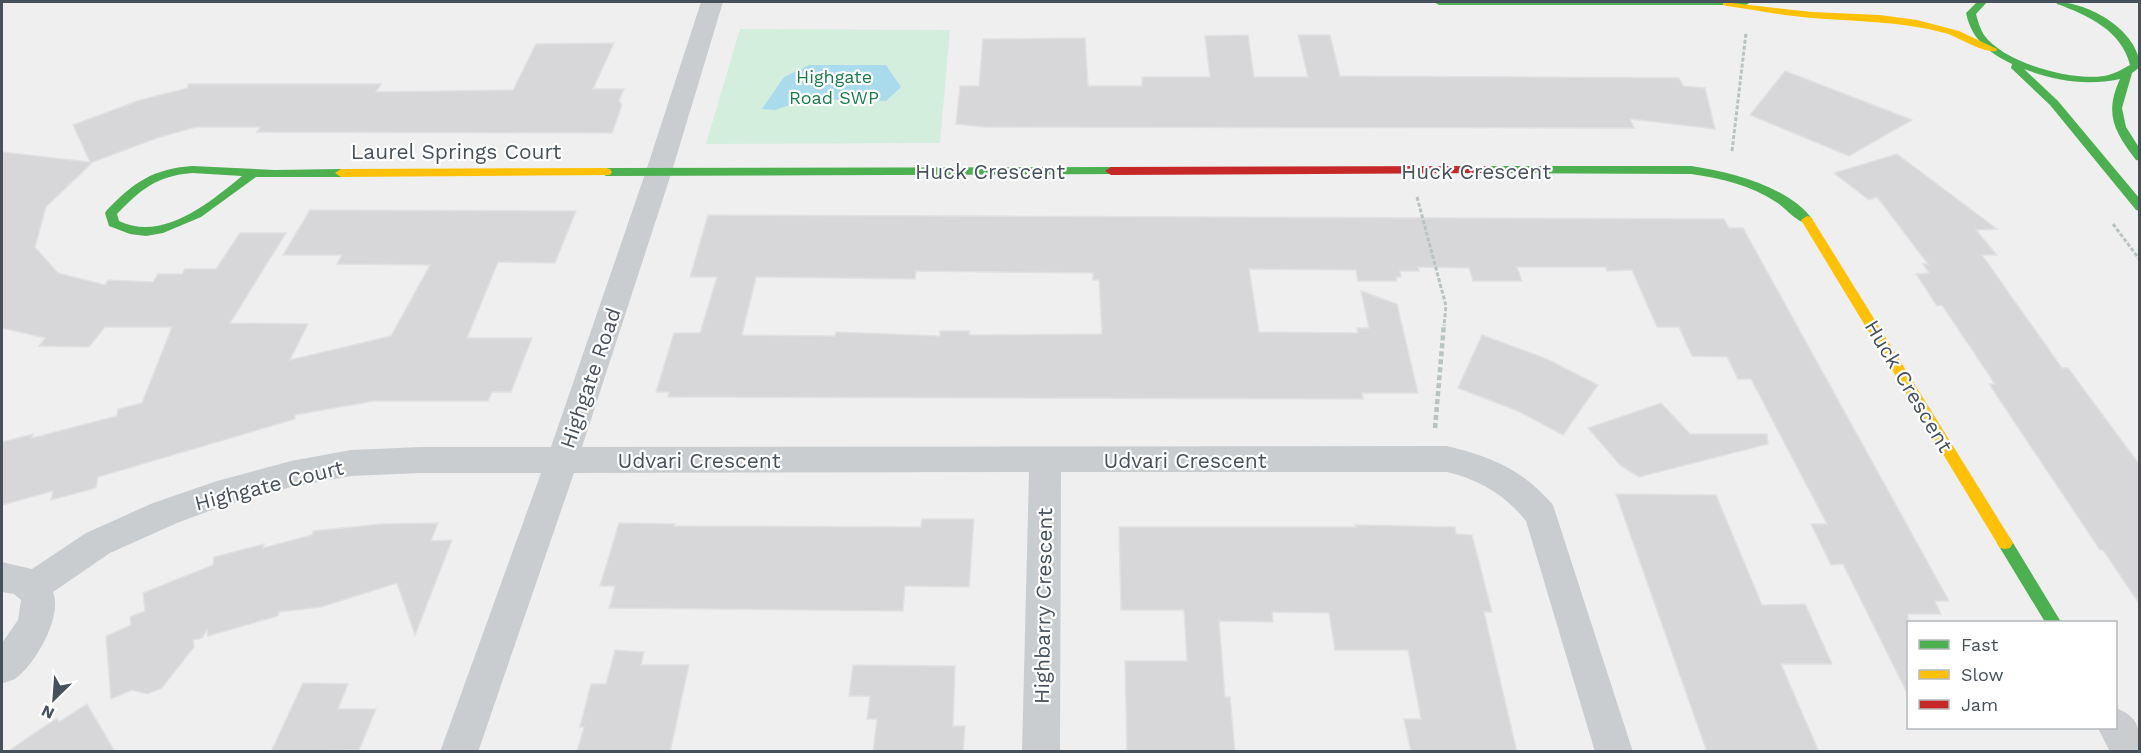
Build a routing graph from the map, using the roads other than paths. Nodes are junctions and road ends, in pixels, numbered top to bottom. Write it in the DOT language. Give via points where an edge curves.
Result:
graph roads {
  1 [pos="2,2"];
  2 [pos="8,2"];
  3 [pos="712,2"];
  4 [pos="1439,2"];
  5 [pos="1746,2"];
  6 [pos="1982,2"];
  7 [pos="2061,2"];
  8 [pos="2087,2"];
  9 [pos="1727,3"];
  10 [pos="2103,18"];
  11 [pos="2001,53"];
  12 [pos="2127,74"];
  13 [pos="2139,157"];
  14 [pos="659,171"];
  15 [pos="253,172"];
  16 [pos="2139,207"];
  17 [pos="562,460"];
  18 [pos="1045,460"];
  19 [pos="17,582"];
  20 [pos="2052,621"];
  21 [pos="2,667"];
  22 [pos="2117,729"];
  23 [pos="459,752"];
  24 [pos="1041,752"];
  25 [pos="1614,752"];
  26 [pos="2131,752"];
  1 -- 2 [label="street"];
  3 -- 14 [label="street, Highgate Road"];
  4 -- 9 [label="street"];
  5 -- 9 [label="street"];
  6 -- 11 [label="street" via="1971,12 1971,20 1980,37"];
  7 -- 10 [label="street"];
  8 -- 10 [label="street"];
  9 -- 11 [label="street" via="1812,15 1917,23 1955,33"];
  10 -- 12 [label="street" via="2135,46 2137,64"];
  11 -- 12 [label="street" via="2041,71 2075,79 2102,80"];
  11 -- 16 [label="street" via="2054,103"];
  12 -- 13 [label="street" via="2116,94 2115,109 2122,136"];
  14 -- 15 [label="street, Laurel Springs Court"];
  14 -- 17 [label="street, Highgate Road"];
  14 -- 20 [label="street, Huck Crescent" via="1691,170 1737,177 1778,194 1810,222"];
  15 -- 15 [label="street, Laurel Springs Court" via="196,167 162,172 122,198 111,213 113,223 123,230 139,232 188,219 212,206"];
  17 -- 18 [label="street, Udvari Crescent"];
  17 -- 19 [label="street, Highgate Court" via="420,460 351,464 291,474 165,513"];
  17 -- 23 [label="street, Highgate Road"];
  18 -- 24 [label="street, Highbarry Crescent"];
  18 -- 25 [label="street, Udvari Crescent" via="1447,459 1501,477 1526,495 1541,514"];
  19 -- 21 [label="street, Highgate Court" via="40,602 37,622 17,653"];
  22 -- 26 [label="street"];
}
